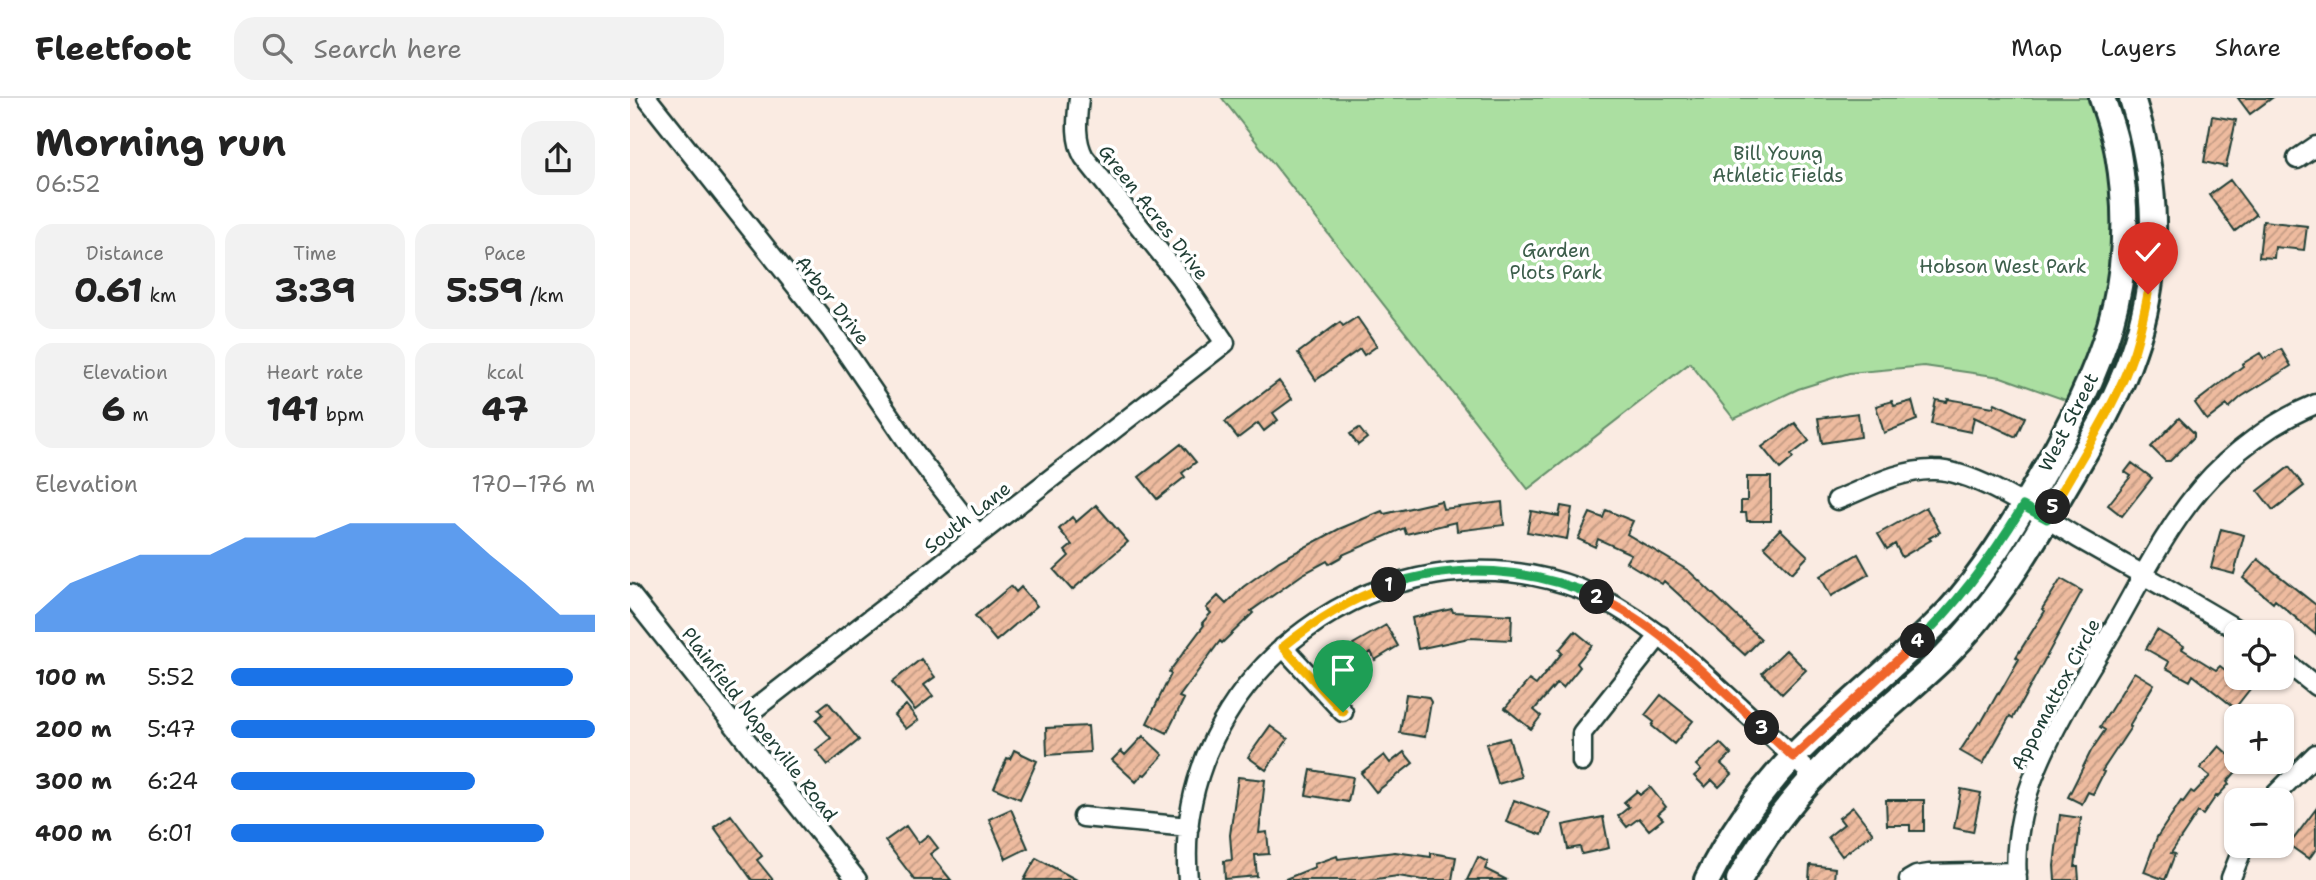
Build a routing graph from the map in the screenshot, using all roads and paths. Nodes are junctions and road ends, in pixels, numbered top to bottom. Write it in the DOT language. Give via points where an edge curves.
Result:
graph roads {
  1 [pos="647,98"];
  2 [pos="1079,98"];
  3 [pos="2102,98"];
  4 [pos="2132,98"];
  5 [pos="2316,146"];
  6 [pos="2297,159"];
  7 [pos="1226,343"];
  8 [pos="2316,404"];
  9 [pos="1837,500"];
  10 [pos="2023,506"];
  11 [pos="2047,519"];
  12 [pos="978,535"];
  13 [pos="2142,575"];
  14 [pos="630,594"];
  15 [pos="2224,622"];
  16 [pos="1660,635"];
  17 [pos="1283,647"];
  18 [pos="2294,669"];
  19 [pos="2316,687"];
  20 [pos="1343,712"];
  21 [pos="734,726"];
  22 [pos="2316,754"];
  23 [pos="1793,757"];
  24 [pos="1582,762"];
  25 [pos="1814,777"];
  26 [pos="2282,788"];
  27 [pos="1083,817"];
  28 [pos="1189,827"];
  29 [pos="2239,858"];
  30 [pos="2017,876"];
  31 [pos="2231,878"];
  32 [pos="856,880"];
  33 [pos="1188,880"];
  34 [pos="1707,880"];
  35 [pos="1739,880"];
  36 [pos="1909,880"];
  1 -- 12 [label="street, Arbor Drive" via="831,330 919,460"];
  2 -- 7 [label="street, Green Acres Drive" via="1079,147 1084,157"];
  3 -- 10 [label="street, West Street" via="2118,151 2124,205 2118,302 2082,400"];
  4 -- 11 [label="street, West Street" via="2151,184 2148,294 2122,382"];
  5 -- 6 [label="street"];
  7 -- 12 [label="street, South Lane"];
  8 -- 13 [label="street, Appomattox Circle" via="2229,460 2180,514"];
  9 -- 10 [label="street" via="1893,477 1932,470 1966,477"];
  10 -- 11 [label="street"];
  10 -- 23 [label="street, West Street" via="1950,610"];
  11 -- 13 [label="street"];
  11 -- 25 [label="street, West Street" via="1968,632"];
  12 -- 21 [label="street, South Lane"];
  13 -- 15 [label="street"];
  13 -- 30 [label="street, Appomattox Circle" via="2036,769 2020,826"];
  14 -- 21 [label="street, Plainfield Naperville Road"];
  16 -- 17 [label="street" via="1615,605 1569,585 1502,572 1462,571 1401,581 1364,594 1326,614"];
  16 -- 23 [label="street"];
  16 -- 24 [label="street" via="1582,733"];
  17 -- 20 [label="street"];
  17 -- 28 [label="street" via="1247,686 1217,734 1199,780"];
  18 -- 19 [label="street"];
  21 -- 32 [label="street, Plainfield Naperville Road"];
  22 -- 26 [label="street"];
  23 -- 25 [label="street"];
  23 -- 34 [label="street, West Street" via="1743,819"];
  25 -- 35 [label="street, West Street" via="1773,825"];
  27 -- 28 [label="street"];
  28 -- 33 [label="street"];
  29 -- 31 [label="street"];
  30 -- 36 [label="street" via="1929,874"];
}
